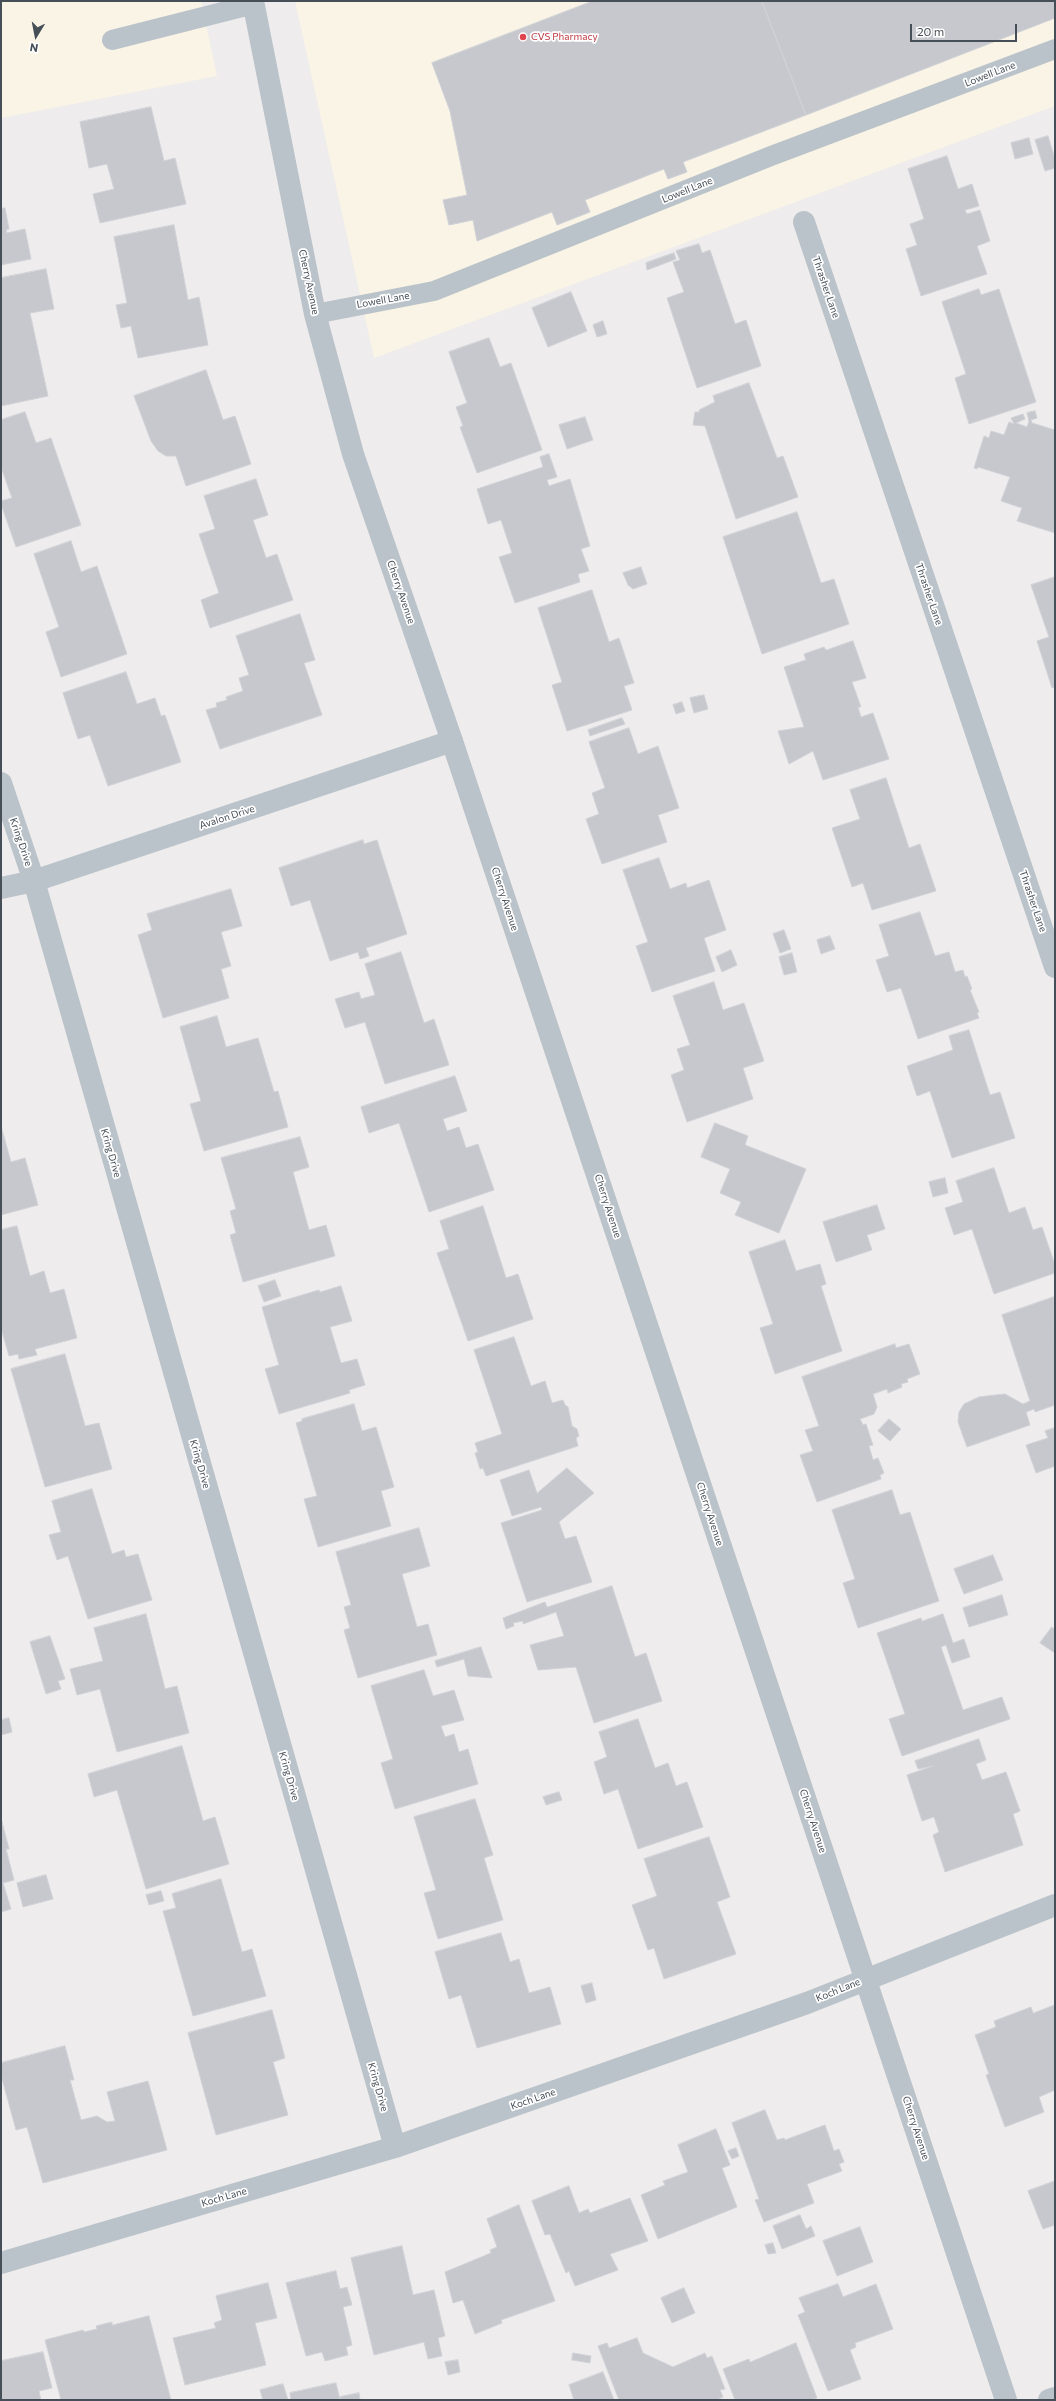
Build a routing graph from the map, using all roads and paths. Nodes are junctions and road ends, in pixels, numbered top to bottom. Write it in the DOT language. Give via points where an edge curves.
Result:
graph roads {
  1 [pos="253,3"];
  2 [pos="112,40"];
  3 [pos="1055,49"];
  4 [pos="804,222"];
  5 [pos="315,314"];
  6 [pos="452,741"];
  7 [pos="1,783"];
  8 [pos="34,881"];
  9 [pos="1,888"];
  10 [pos="1055,967"];
  11 [pos="1055,1905"];
  12 [pos="866,1979"];
  13 [pos="395,2146"];
  14 [pos="1,2263"];
  15 [pos="1055,2398"];
  16 [pos="1006,2400"];
  17 [pos="1049,2400"];
  1 -- 2 [label="lane"];
  1 -- 5 [label="street, Cherry Avenue"];
  3 -- 5 [label="lane, Lowell Lane" via="771,156 434,291"];
  4 -- 10 [label="street, Thrasher Lane"];
  5 -- 6 [label="street, Cherry Avenue" via="353,454"];
  6 -- 8 [label="street, Avalon Drive"];
  6 -- 12 [label="street, Cherry Avenue"];
  7 -- 8 [label="street, Kring Drive"];
  8 -- 9 [label="street, Avalon Drive"];
  8 -- 13 [label="street, Kring Drive"];
  11 -- 12 [label="street, Koch Lane"];
  12 -- 13 [label="street, Koch Lane" via="807,2003"];
  12 -- 16 [label="street, Cherry Avenue"];
  13 -- 14 [label="street, Koch Lane"];
  15 -- 17 [label="street"];
}
